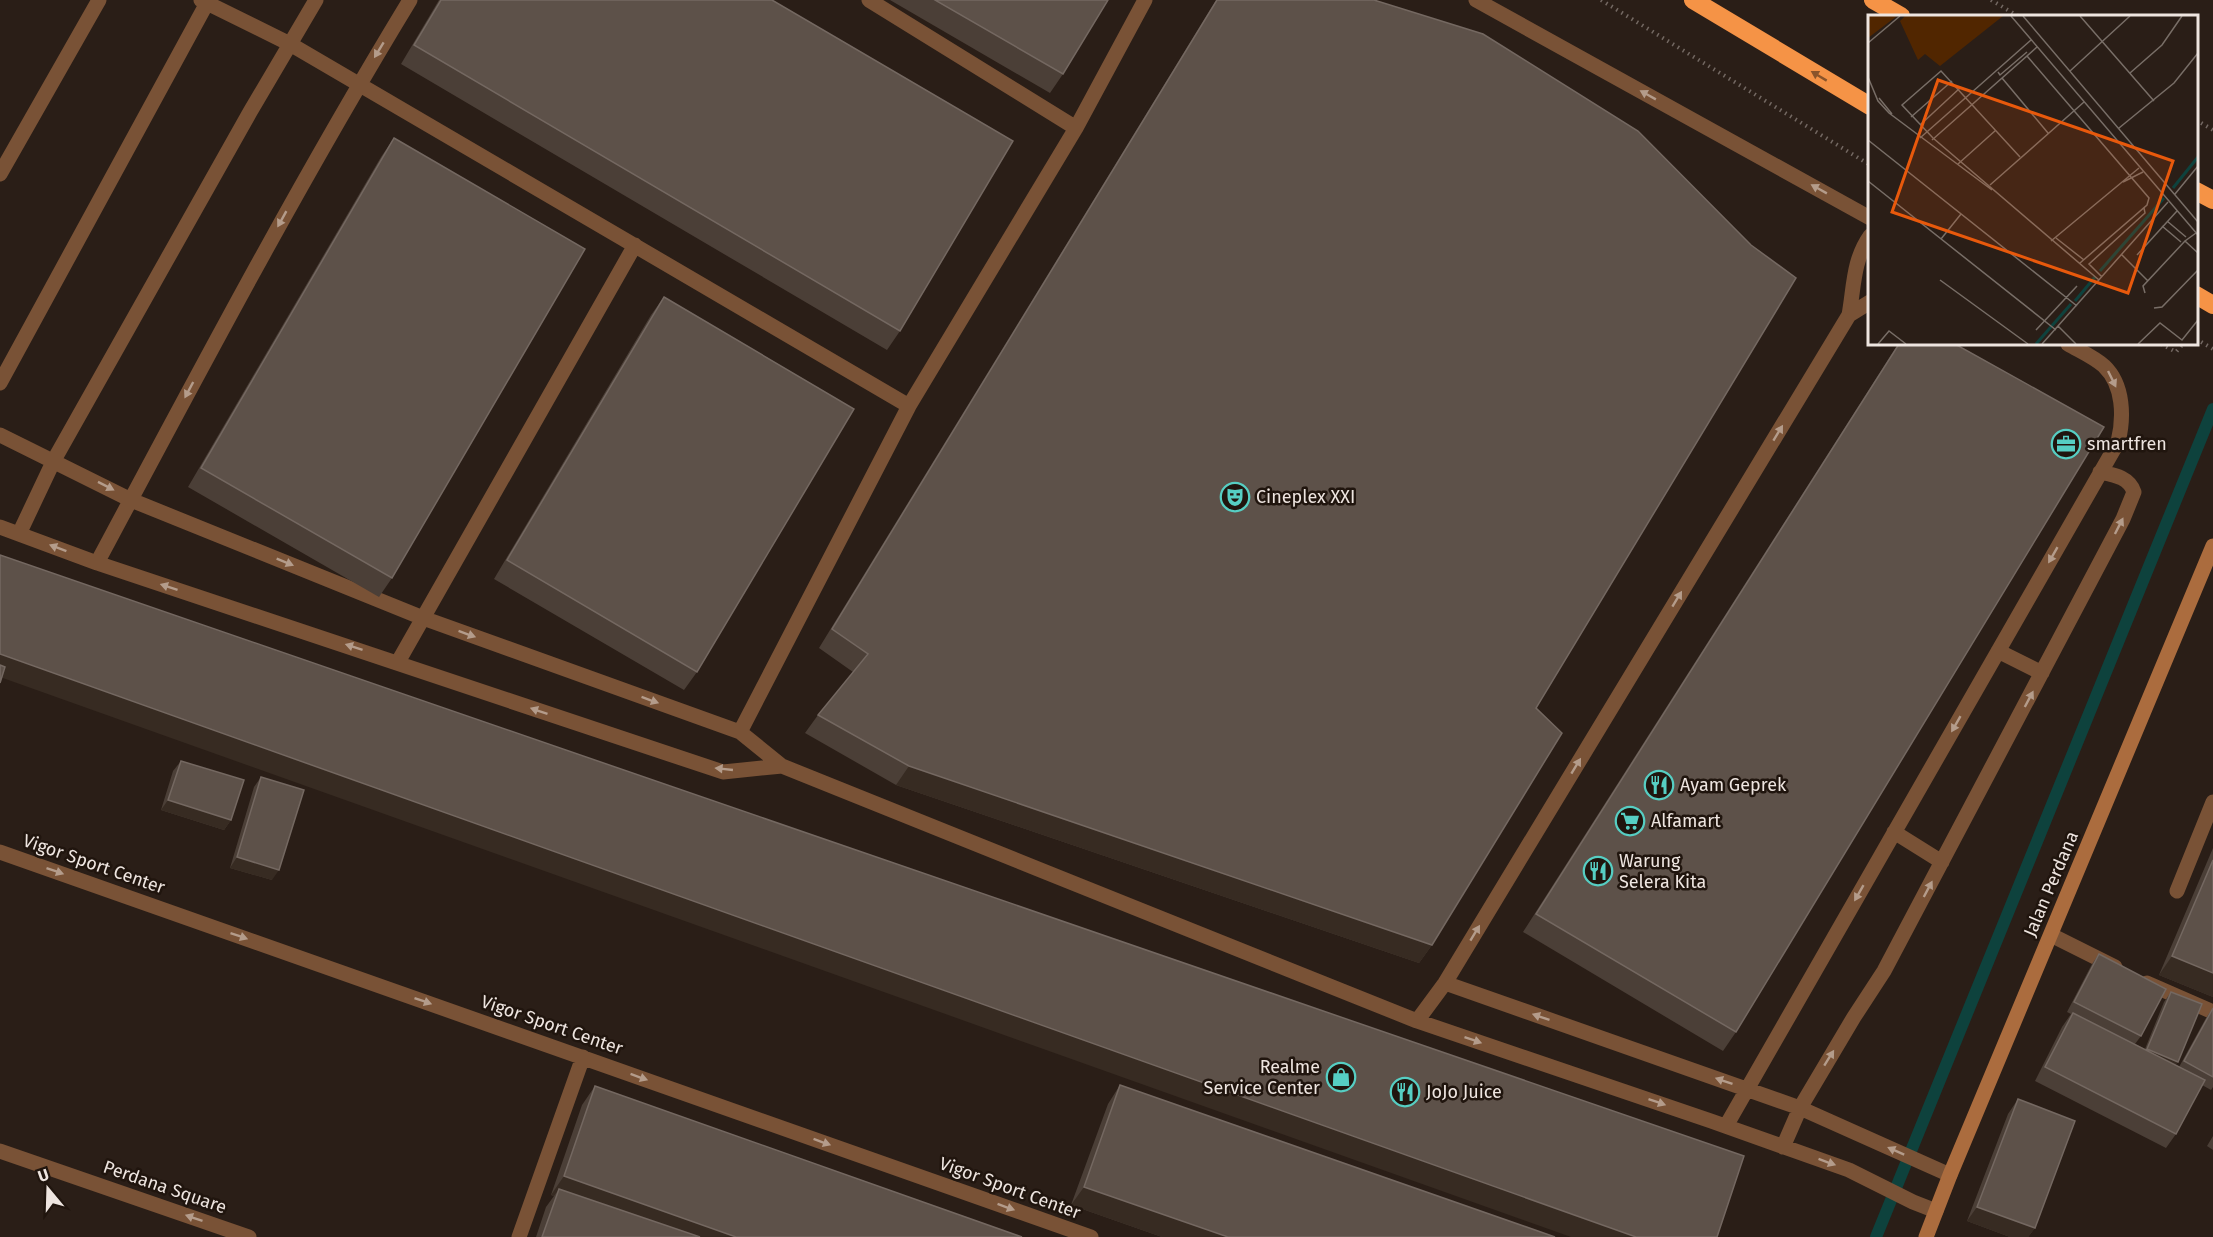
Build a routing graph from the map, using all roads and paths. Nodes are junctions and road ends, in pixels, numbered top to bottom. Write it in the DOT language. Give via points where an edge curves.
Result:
graph roads {
  1 [pos="99,0"];
  2 [pos="316,0"];
  3 [pos="410,0"];
  4 [pos="869,0"];
  5 [pos="1145,0"];
  6 [pos="1476,0"];
  7 [pos="1601,0"];
  8 [pos="1693,0"];
  9 [pos="1873,0"];
  10 [pos="1990,0"];
  11 [pos="204,1"];
  12 [pos="1899,15"];
  13 [pos="2016,15"];
  14 [pos="290,44"];
  15 [pos="359,84"];
  16 [pos="1868,105"];
  17 [pos="2198,121"];
  18 [pos="1076,128"];
  19 [pos="2213,130"];
  20 [pos="1868,164"];
  21 [pos="0,174"];
  22 [pos="2198,191"];
  23 [pos="2213,200"];
  24 [pos="1868,217"];
  25 [pos="1868,238"];
  26 [pos="634,245"];
  27 [pos="1868,303"];
  28 [pos="1849,315"];
  29 [pos="2198,340"];
  30 [pos="2070,345"];
  31 [pos="2163,345"];
  32 [pos="2182,345"];
  33 [pos="2211,348"];
  34 [pos="0,383"];
  35 [pos="909,406"];
  36 [pos="0,435"];
  37 [pos="54,460"];
  38 [pos="2100,472"];
  39 [pos="131,500"];
  40 [pos="0,526"];
  41 [pos="19,534"];
  42 [pos="2213,546"];
  43 [pos="97,563"];
  44 [pos="423,618"];
  45 [pos="1998,651"];
  46 [pos="398,662"];
  47 [pos="2042,674"];
  48 [pos="740,732"];
  49 [pos="782,766"];
  50 [pos="2213,802"];
  51 [pos="1894,832"];
  52 [pos="0,852"];
  53 [pos="1942,862"];
  54 [pos="2177,891"];
  55 [pos="2051,935"];
  56 [pos="1445,983"];
  57 [pos="2213,1012"];
  58 [pos="1417,1021"];
  59 [pos="583,1057"];
  60 [pos="1748,1090"];
  61 [pos="1800,1108"];
  62 [pos="1726,1126"];
  63 [pos="1783,1147"];
  64 [pos="0,1151"];
  65 [pos="1950,1175"];
  66 [pos="1936,1211"];
  67 [pos="249,1237"];
  68 [pos="519,1237"];
  69 [pos="1090,1237"];
  70 [pos="1926,1237"];
  1 -- 21 [label="lane"];
  2 -- 14 [label="lane"];
  3 -- 15 [label="lane, one-way"];
  4 -- 18 [label="lane"];
  5 -- 18 [label="lane"];
  24 -- 6 [label="lane, one-way"];
  7 -- 20 [label="path"];
  16 -- 8 [label="highway, one-way"];
  9 -- 12 [label="highway"];
  10 -- 13 [label="path"];
  11 -- 14 [label="lane"];
  11 -- 34 [label="lane"];
  14 -- 15 [label="lane"];
  14 -- 37 [label="lane"];
  15 -- 26 [label="lane"];
  15 -- 39 [label="lane, one-way" via="232,308"];
  17 -- 19 [label="path"];
  18 -- 35 [label="lane"];
  22 -- 23 [label="highway"];
  25 -- 28 [label="lane" via="1856,262"];
  26 -- 35 [label="lane"];
  26 -- 44 [label="lane"];
  27 -- 28 [label="lane"];
  56 -- 28 [label="lane, one-way"];
  29 -- 33 [label="path"];
  30 -- 38 [label="lane, one-way" via="2106,368 2122,407 2118,442"];
  31 -- 32 [label="path" via="2176,352"];
  35 -- 48 [label="lane"];
  36 -- 37 [label="lane"];
  37 -- 39 [label="lane, one-way"];
  37 -- 41 [label="lane"];
  38 -- 45 [label="lane, one-way"];
  47 -- 38 [label="lane, one-way" via="2134,492 2118,476"];
  39 -- 43 [label="lane"];
  39 -- 44 [label="lane, one-way"];
  40 -- 41 [label="lane"];
  43 -- 41 [label="lane, one-way"];
  42 -- 55 [label="street, Jalan Perdana"];
  46 -- 43 [label="lane, one-way"];
  44 -- 46 [label="lane"];
  44 -- 48 [label="lane, one-way"];
  45 -- 47 [label="lane"];
  45 -- 51 [label="lane, one-way"];
  49 -- 46 [label="lane, one-way" via="723,772"];
  53 -- 47 [label="lane, one-way"];
  48 -- 49 [label="lane"];
  49 -- 58 [label="lane"];
  50 -- 54 [label="lane"];
  51 -- 53 [label="lane"];
  51 -- 60 [label="lane, one-way"];
  52 -- 59 [label="lane, Vigor Sport Center, one-way"];
  61 -- 53 [label="lane, one-way" via="1884,971"];
  55 -- 57 [label="lane"];
  55 -- 65 [label="street, Jalan Perdana"];
  56 -- 58 [label="lane"];
  60 -- 56 [label="lane, one-way"];
  58 -- 62 [label="lane, one-way"];
  59 -- 68 [label="lane"];
  59 -- 69 [label="lane, Vigor Sport Center, one-way"];
  60 -- 61 [label="lane"];
  60 -- 62 [label="lane"];
  61 -- 63 [label="lane"];
  65 -- 61 [label="lane, one-way"];
  62 -- 63 [label="lane"];
  63 -- 66 [label="lane, one-way" via="1849,1170"];
  67 -- 64 [label="lane, Perdana Square, one-way"];
  65 -- 66 [label="street, Jalan Perdana"];
  66 -- 70 [label="street, Jalan Perdana"];
}
